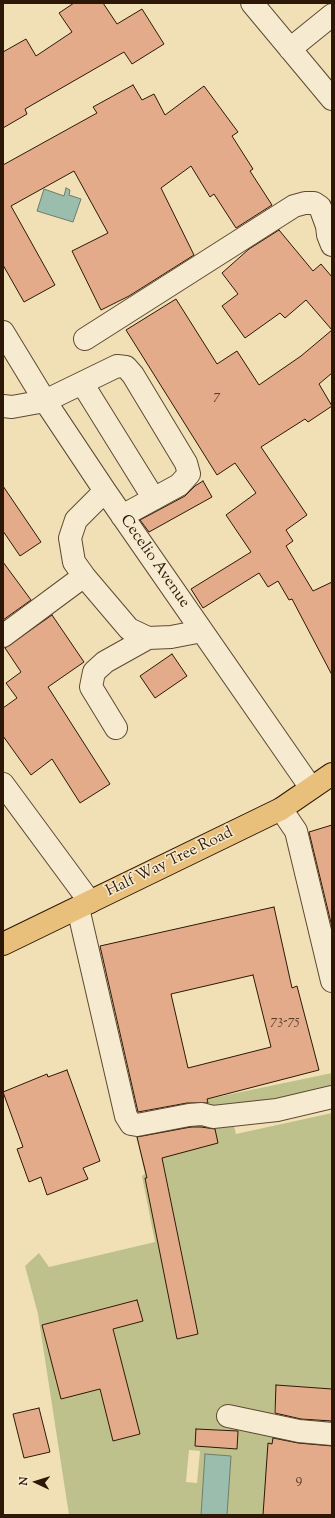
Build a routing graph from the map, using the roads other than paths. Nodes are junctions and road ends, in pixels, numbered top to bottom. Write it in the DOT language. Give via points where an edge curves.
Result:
graph roads {
  1 [pos="252,3"];
  2 [pos="332,15"];
  3 [pos="290,49"];
  4 [pos="332,99"];
  5 [pos="330,231"];
  6 [pos="3,332"];
  7 [pos="85,339"];
  8 [pos="82,383"];
  9 [pos="45,401"];
  10 [pos="3,406"];
  11 [pos="105,491"];
  12 [pos="154,499"];
  13 [pos="122,516"];
  14 [pos="84,576"];
  15 [pos="202,631"];
  16 [pos="3,636"];
  17 [pos="148,638"];
  18 [pos="116,728"];
  19 [pos="332,774"];
  20 [pos="3,784"];
  21 [pos="311,788"];
  22 [pos="281,809"];
  23 [pos="84,905"];
  24 [pos="3,944"];
  25 [pos="332,980"];
  26 [pos="332,1097"];
  27 [pos="228,1416"];
  28 [pos="332,1434"];
  1 -- 3 [label="street"];
  2 -- 3 [label="street"];
  3 -- 4 [label="street"];
  5 -- 7 [label="street" via="320,207 314,203 294,206"];
  6 -- 9 [label="street, Cecelio Avenue"];
  8 -- 9 [label="street"];
  8 -- 12 [label="street"];
  8 -- 12 [label="street" via="117,366 126,367 133,375 186,463 189,474 179,485"];
  9 -- 10 [label="street"];
  9 -- 11 [label="street, Cecelio Avenue"];
  11 -- 13 [label="street, Cecelio Avenue"];
  11 -- 14 [label="street" via="76,520 70,538 74,562"];
  12 -- 13 [label="street"];
  13 -- 15 [label="street, Cecelio Avenue"];
  14 -- 16 [label="street"];
  14 -- 17 [label="street" via="129,629"];
  15 -- 17 [label="street"];
  15 -- 21 [label="street, Cecelio Avenue"];
  17 -- 18 [label="street" via="105,662 94,672 91,687"];
  19 -- 21 [label="main road, Half Way Tree Road"];
  20 -- 23 [label="street"];
  21 -- 22 [label="main road, Half Way Tree Road"];
  22 -- 23 [label="main road, Half Way Tree Road"];
  22 -- 25 [label="street" via="296,831"];
  23 -- 24 [label="main road, Half Way Tree Road"];
  23 -- 26 [label="street" via="126,1116 131,1124 202,1114 213,1117 277,1110"];
  27 -- 28 [label="street" via="299,1431"];
}
